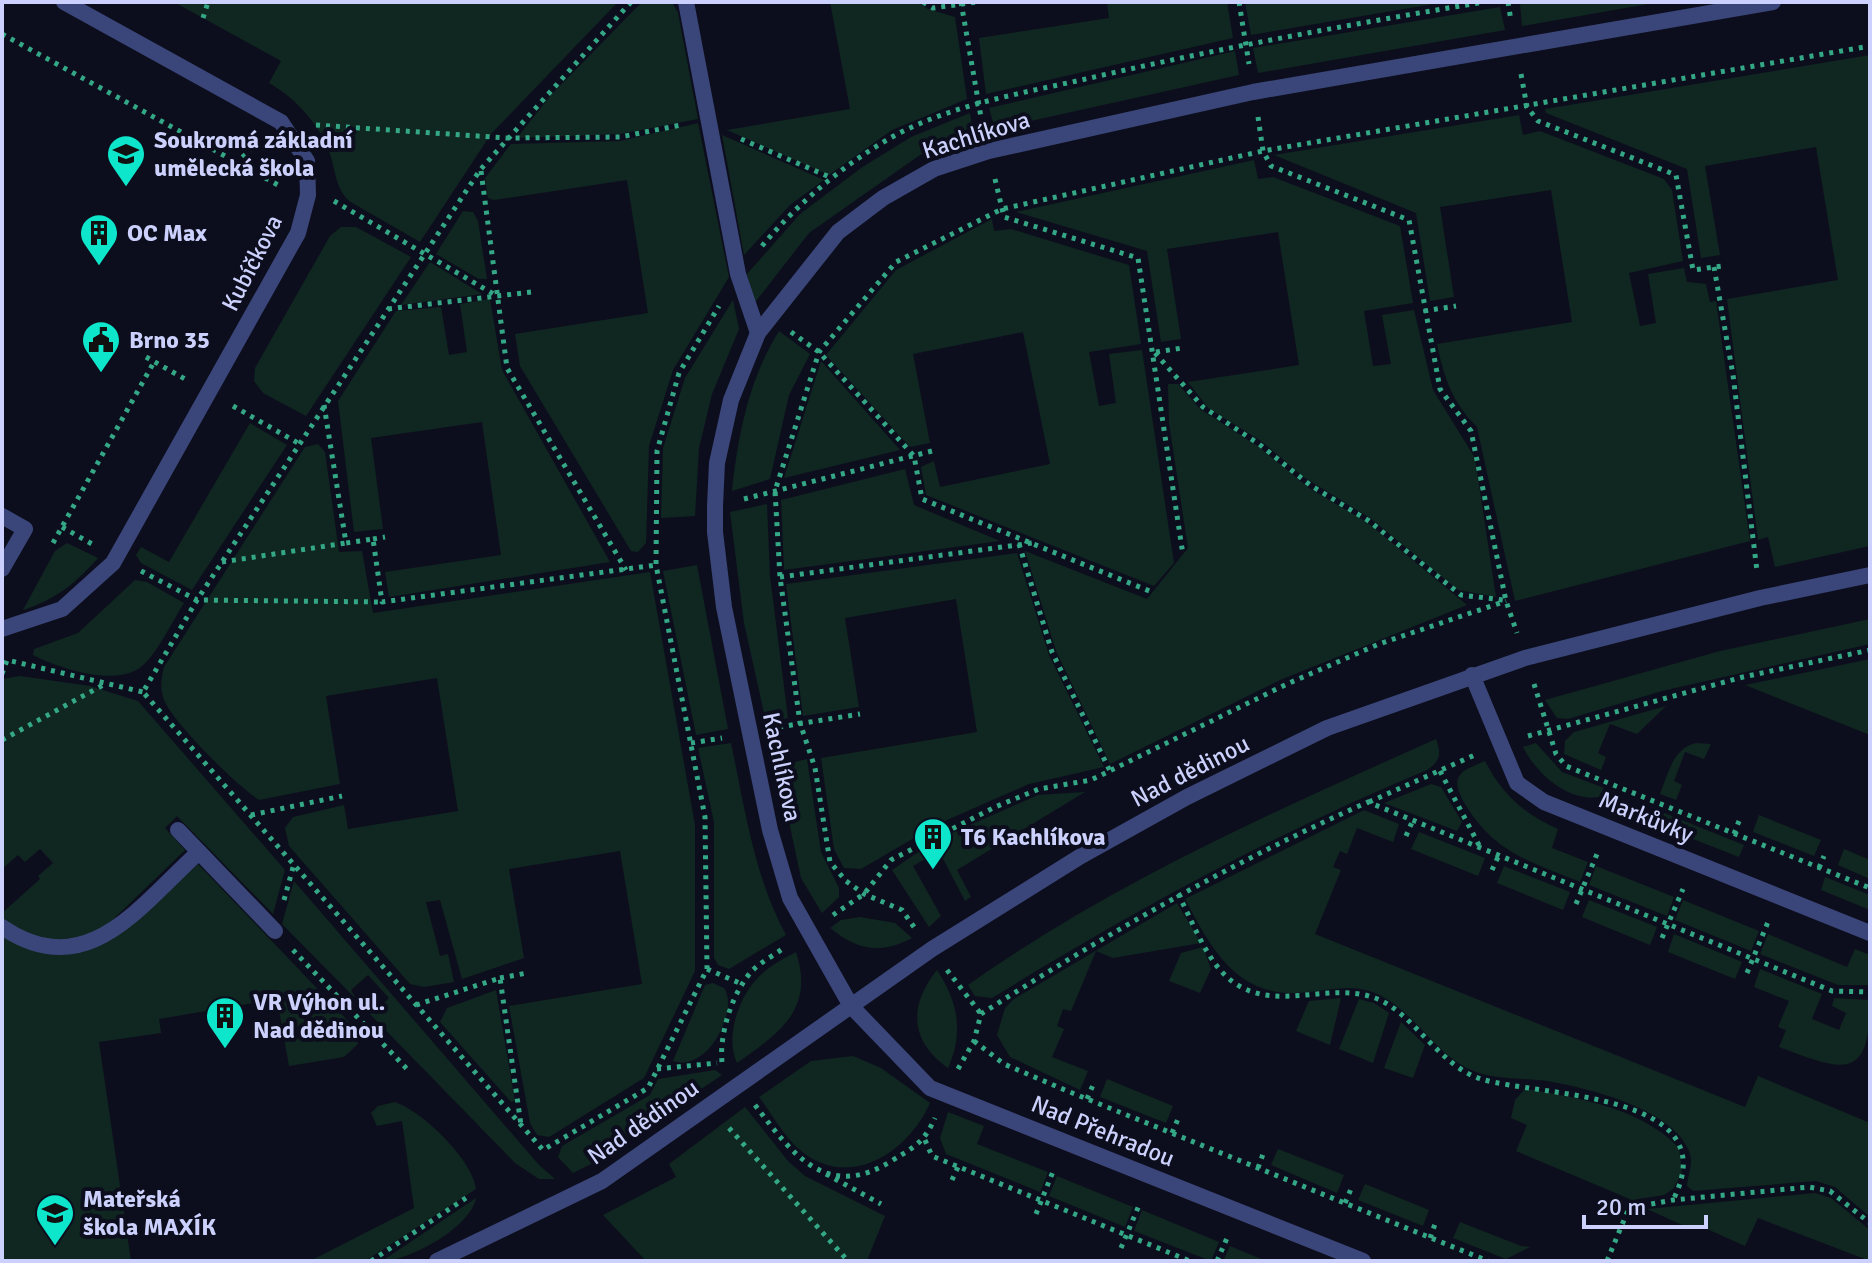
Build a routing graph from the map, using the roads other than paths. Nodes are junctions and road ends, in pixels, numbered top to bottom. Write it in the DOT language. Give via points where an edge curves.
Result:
graph roads {
  1 [pos="64,2"];
  2 [pos="686,2"];
  3 [pos="1773,2"];
  4 [pos="758,333"];
  5 [pos="2,516"];
  6 [pos="2,569"];
  7 [pos="1870,575"];
  8 [pos="2,629"];
  9 [pos="1472,675"];
  10 [pos="178,830"];
  11 [pos="199,852"];
  12 [pos="2,927"];
  13 [pos="275,931"];
  14 [pos="1870,933"];
  15 [pos="851,1006"];
  16 [pos="437,1261"];
  17 [pos="1363,1261"];
  1 -- 8 [label="street, Kubíčkova" via="281,122 307,161 308,195 298,233 113,563 62,609"];
  2 -- 4 [label="street" via="738,274"];
  3 -- 4 [label="street, Kachlíkova" via="1253,92 934,169 838,232"];
  4 -- 15 [label="street, Kachlíkova" via="726,421 717,463 715,532 724,607 770,830 790,898"];
  5 -- 6 [label="street" via="25,529"];
  7 -- 9 [label="street, Nad dědinou" via="1760,598"];
  9 -- 14 [label="street, Markůvky" via="1517,783 1544,802"];
  9 -- 15 [label="street, Nad dědinou" via="1327,728 1187,797 1081,856"];
  10 -- 11 [label="street"];
  11 -- 12 [label="street" via="104,938 84,946 38,945"];
  11 -- 13 [label="street"];
  15 -- 16 [label="street, Nad dědinou" via="602,1181"];
  15 -- 17 [label="street, Nad Přehradou" via="930,1088"];
}
